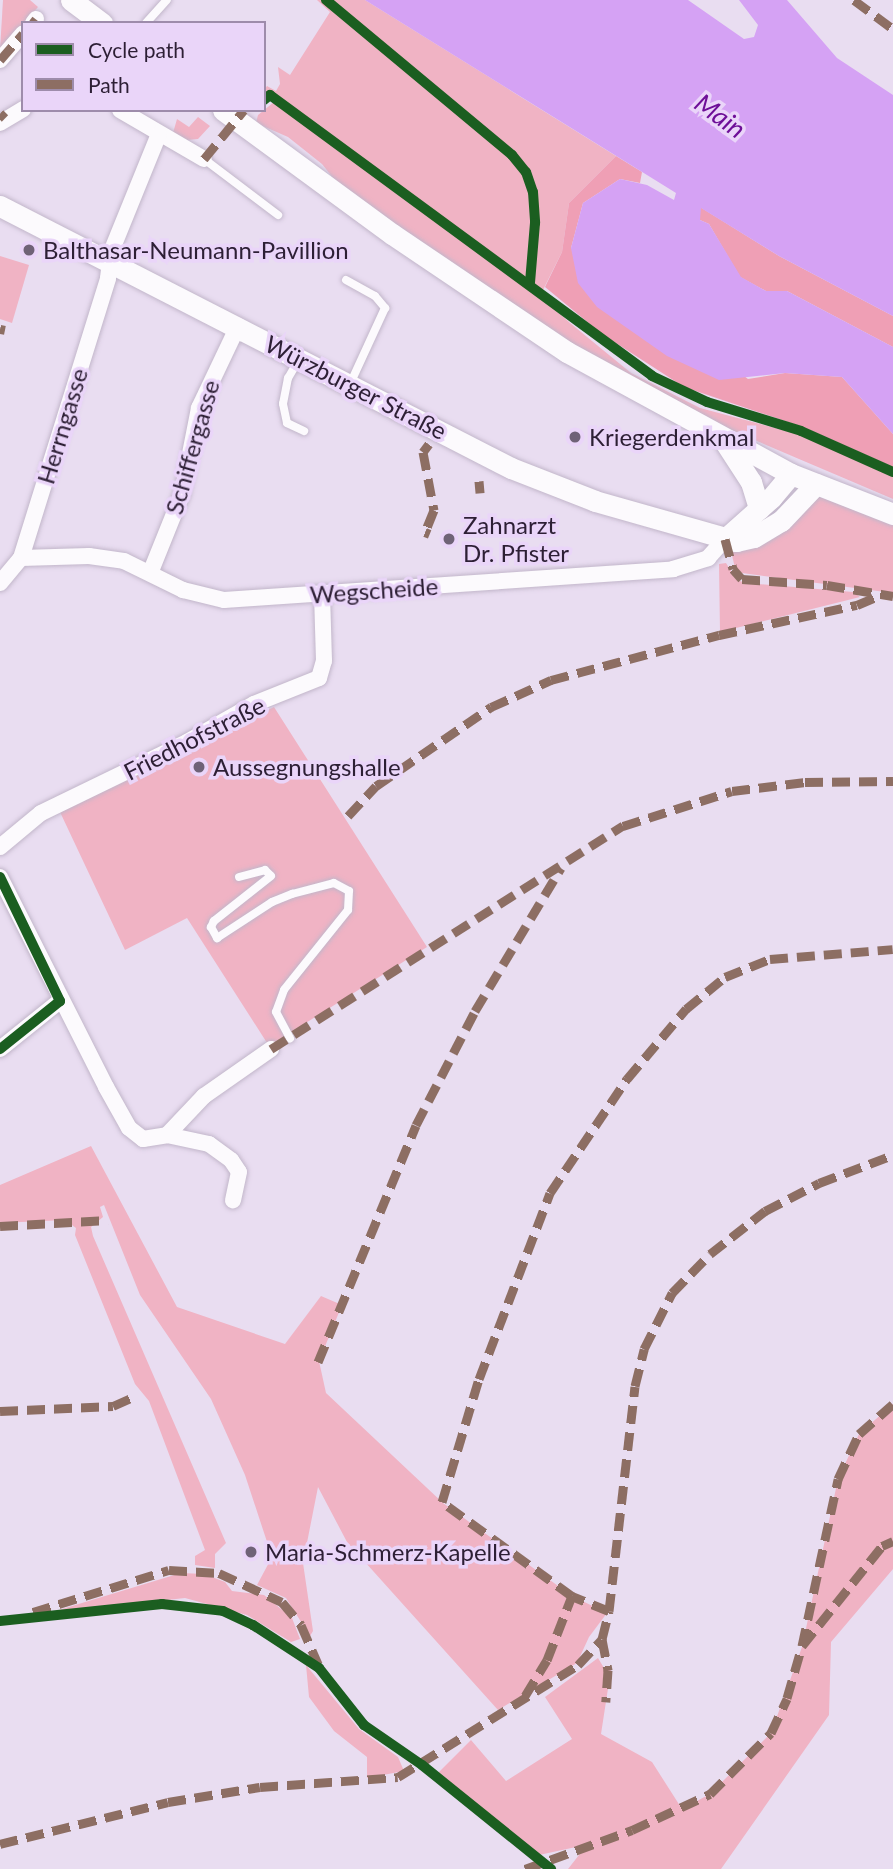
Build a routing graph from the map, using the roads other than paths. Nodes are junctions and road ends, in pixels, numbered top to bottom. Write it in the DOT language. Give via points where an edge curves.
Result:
graph roads {
  1 [pos="71,0"];
  2 [pos="167,0"];
  3 [pos="100,21"];
  4 [pos="148,21"];
  5 [pos="21,36"];
  6 [pos="0,60"];
  7 [pos="21,110"];
  8 [pos="123,112"];
  9 [pos="226,112"];
  10 [pos="0,123"];
  11 [pos="159,134"];
  12 [pos="204,159"];
  13 [pos="0,205"];
  14 [pos="278,215"];
  15 [pos="110,262"];
  16 [pos="346,280"];
  17 [pos="238,326"];
  18 [pos="300,358"];
  19 [pos="351,383"];
  20 [pos="304,431"];
  21 [pos="724,440"];
  22 [pos="791,474"];
  23 [pos="816,484"];
  24 [pos="759,509"];
  25 [pos="893,514"];
  26 [pos="725,539"];
  27 [pos="21,558"];
  28 [pos="151,571"];
  29 [pos="0,583"];
  30 [pos="322,593"];
  31 [pos="0,847"];
  32 [pos="0,877"];
  33 [pos="239,877"];
  34 [pos="60,1001"];
  35 [pos="290,1038"];
  36 [pos="0,1049"];
  37 [pos="271,1049"];
  38 [pos="167,1135"];
  39 [pos="233,1200"];
  1 -- 3 [label="street"];
  2 -- 4 [label="lane"];
  5 -- 6 [label="street"];
  7 -- 10 [label="street"];
  8 -- 11 [label="street"];
  9 -- 21 [label="street" via="567,352"];
  11 -- 12 [label="street"];
  11 -- 15 [label="street, Herrngasse"];
  12 -- 14 [label="lane"];
  13 -- 15 [label="street, Würzburger Straße"];
  15 -- 17 [label="street, Würzburger Straße"];
  15 -- 27 [label="street, Herrngasse"];
  16 -- 19 [label="lane" via="375,296 385,308"];
  17 -- 18 [label="street, Würzburger Straße"];
  17 -- 28 [label="street, Schiffergasse" via="199,408 182,494"];
  18 -- 19 [label="street, Würzburger Straße"];
  18 -- 20 [label="lane" via="288,378 283,404 287,423"];
  19 -- 26 [label="street, Würzburger Straße" via="553,486"];
  21 -- 22 [label="street"];
  21 -- 24 [label="street" via="751,482"];
  22 -- 23 [label="street"];
  22 -- 24 [label="street"];
  23 -- 25 [label="street"];
  23 -- 26 [label="street, Würzburger Straße" via="766,531 736,541"];
  24 -- 26 [label="street"];
  26 -- 30 [label="street, Wegscheide" via="708,558 673,569"];
  27 -- 28 [label="street, Wegscheide" via="89,556"];
  27 -- 29 [label="street, Herrngasse"];
  28 -- 30 [label="street, Wegscheide" via="183,590 224,600"];
  30 -- 31 [label="street, Friedhofstraße" via="324,661 319,678 254,704 97,792 41,813"];
  32 -- 34 [label="street"];
  33 -- 35 [label="lane" via="265,870 271,876 214,921 211,927 217,938 292,894 334,883 349,891 348,909 284,990 276,1012"];
  34 -- 36 [label="street"];
  34 -- 38 [label="street" via="129,1128 143,1139"];
  37 -- 38 [label="street" via="204,1096"];
  38 -- 39 [label="street" via="209,1144 231,1160 239,1172"];
}
